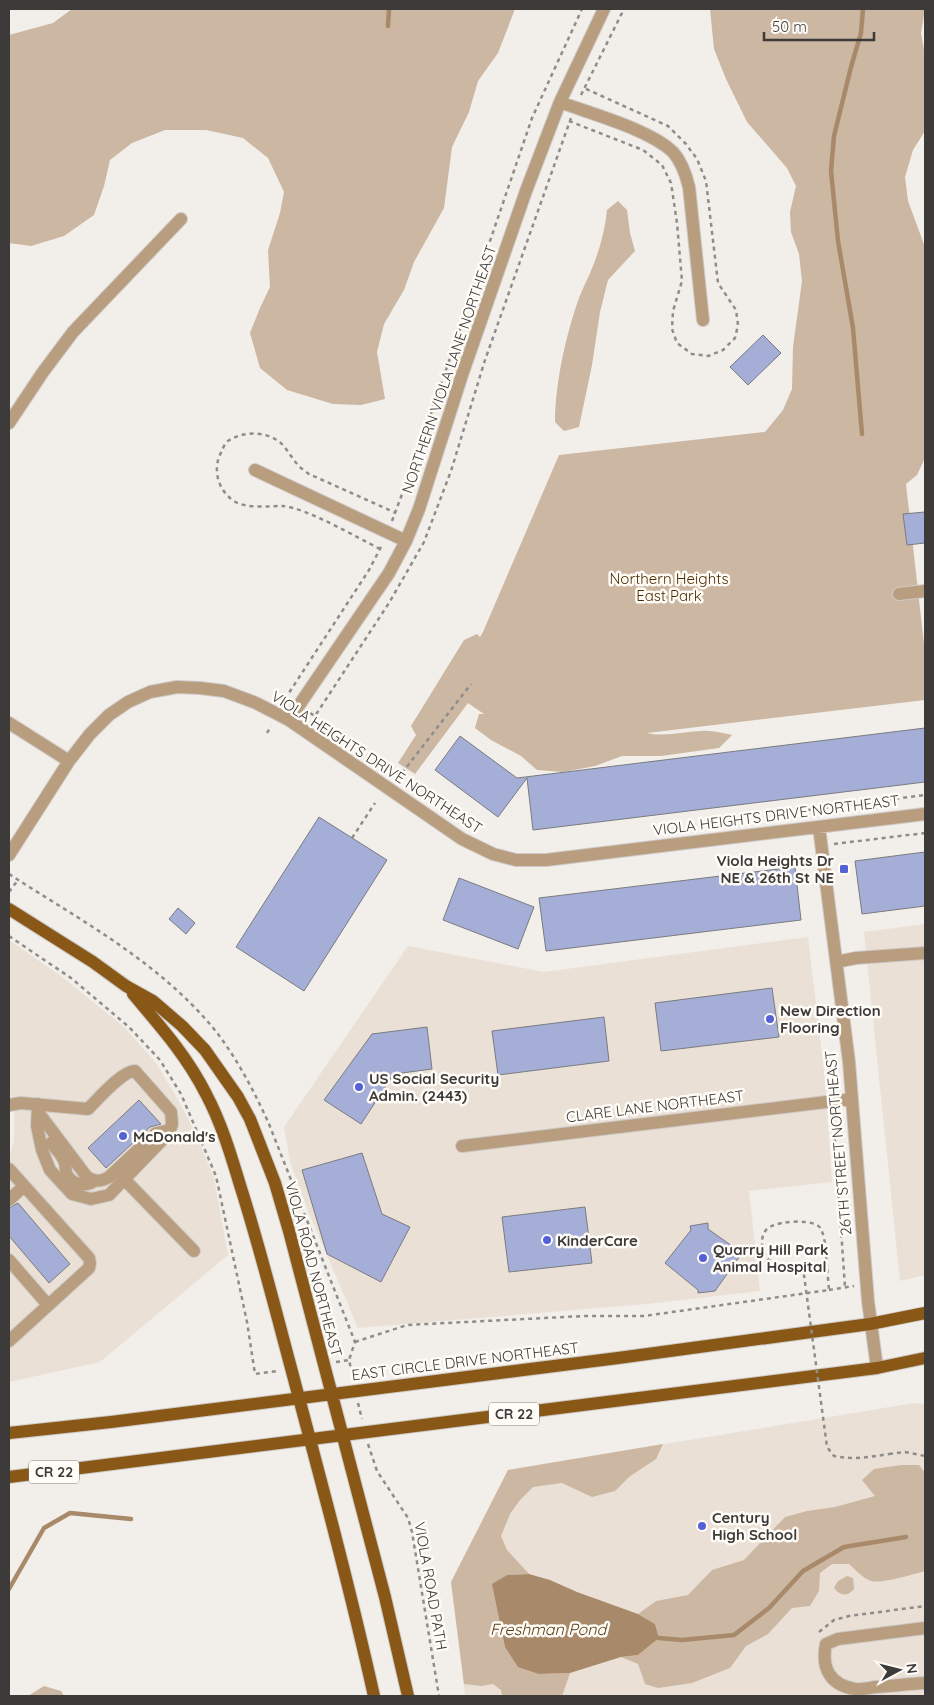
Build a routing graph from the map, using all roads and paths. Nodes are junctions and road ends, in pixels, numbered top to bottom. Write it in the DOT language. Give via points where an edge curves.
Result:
graph roads {
  1 [pos="582,9"];
  2 [pos="604,9"];
  3 [pos="624,9"];
  4 [pos="560,102"];
  5 [pos="569,122"];
  6 [pos="181,219"];
  7 [pos="703,320"];
  8 [pos="9,423"];
  9 [pos="255,470"];
  10 [pos="396,512"];
  11 [pos="406,541"];
  12 [pos="380,549"];
  13 [pos="925,591"];
  14 [pos="899,594"];
  15 [pos="471,684"];
  16 [pos="287,696"];
  17 [pos="289,720"];
  18 [pos="9,723"];
  19 [pos="69,761"];
  20 [pos="402,772"];
  21 [pos="925,795"];
  22 [pos="375,803"];
  23 [pos="800,811"];
  24 [pos="925,814"];
  25 [pos="819,827"];
  26 [pos="925,834"];
  27 [pos="352,838"];
  28 [pos="843,843"];
  29 [pos="9,855"];
  30 [pos="9,874"];
  31 [pos="9,892"];
  32 [pos="9,909"];
  33 [pos="925,953"];
  34 [pos="836,962"];
  35 [pos="126,986"];
  36 [pos="852,1099"];
  37 [pos="832,1101"];
  38 [pos="9,1105"];
  39 [pos="38,1113"];
  40 [pos="170,1130"];
  41 [pos="462,1146"];
  42 [pos="9,1169"];
  43 [pos="124,1179"];
  44 [pos="24,1186"];
  45 [pos="9,1200"];
  46 [pos="194,1251"];
  47 [pos="9,1260"];
  48 [pos="829,1290"];
  49 [pos="48,1305"];
  50 [pos="925,1313"];
  51 [pos="870,1324"];
  52 [pos="9,1340"];
  53 [pos="925,1358"];
  54 [pos="877,1368"];
  55 [pos="355,1391"];
  56 [pos="332,1394"];
  57 [pos="299,1398"];
  58 [pos="9,1433"];
  59 [pos="365,1433"];
  60 [pos="342,1436"];
  61 [pos="310,1440"];
  62 [pos="925,1456"];
  63 [pos="9,1477"];
  64 [pos="925,1628"];
  65 [pos="925,1683"];
  66 [pos="374,1696"];
  67 [pos="408,1696"];
  68 [pos="439,1696"];
  1 -- 10 [label="path" via="532,118"];
  2 -- 4 [label="street, NORTHERN VIOLA LANE NORTHEAST"];
  3 -- 5 [label="path" via="584,88 668,126 697,159 706,181 718,283 736,310 738,325 735,338 724,350 708,356 692,354 677,343 672,329 682,281 671,183 662,166 643,150"];
  4 -- 7 [label="street" via="645,133 672,152 684,168 689,187"];
  4 -- 11 [label="street, NORTHERN VIOLA LANE NORTHEAST" via="526,191"];
  6 -- 8 [label="street" via="73,332"];
  9 -- 11 [label="street"];
  11 -- 17 [label="street, NORTHERN VIOLA LANE NORTHEAST" via="389,573"];
  12 -- 16 [label="path"];
  13 -- 14 [label="street"];
  15 -- 20 [label="path"];
  17 -- 19 [label="street, VIOLA HEIGHTS DRIVE NORTHEAST" via="249,699 224,691 177,688 150,692 109,715"];
  17 -- 25 [label="street, VIOLA HEIGHTS DRIVE NORTHEAST" via="462,839 493,854 516,860 546,860"];
  18 -- 19 [label="street"];
  19 -- 29 [label="street, VIOLA HEIGHTS DRIVE NORTHEAST"];
  21 -- 23 [label="path"];
  22 -- 27 [label="path"];
  24 -- 25 [label="street, VIOLA HEIGHTS DRIVE NORTHEAST"];
  25 -- 34 [label="street, 26TH STREET NORTHEAST"];
  26 -- 28 [label="path"];
  30 -- 31 [label="path" via="18,880"];
  32 -- 35 [label="main road, VIOLA ROAD NORTHEAST"];
  33 -- 34 [label="street"];
  34 -- 36 [label="street, 26TH STREET NORTHEAST"];
  35 -- 56 [label="main road, VIOLA ROAD NORTHEAST" via="153,1001 205,1050 250,1119 272,1174 289,1231"];
  35 -- 57 [label="main road, VIOLA ROAD NORTHEAST" via="175,1043 220,1123 250,1217"];
  36 -- 37 [label="street, CLARE LANE NORTHEAST"];
  36 -- 51 [label="street, 26TH STREET NORTHEAST"];
  37 -- 41 [label="street, CLARE LANE NORTHEAST"];
  37 -- 48 [label="path" via="845,1287"];
  38 -- 39 [label="street" via="21,1103"];
  39 -- 40 [label="street" via="87,1177 94,1181 109,1177 156,1133"];
  39 -- 40 [label="street" via="88,1108 130,1071 135,1072 171,1112"];
  39 -- 43 [label="street" via="42,1150 50,1170 72,1194 92,1199 109,1196"];
  40 -- 43 [label="street"];
  42 -- 44 [label="street"];
  43 -- 46 [label="street"];
  44 -- 45 [label="street"];
  44 -- 49 [label="street" via="89,1258 89,1268"];
  47 -- 49 [label="street"];
  48 -- 55 [label="path, VIOLA ROAD PATH" via="644,1316 407,1325 355,1342 349,1360"];
  48 -- 62 [label="path, bridge" via="820,1227 814,1222 769,1227 763,1234 762,1245 767,1258 797,1268 804,1275 827,1447 834,1456 846,1458 905,1452"];
  49 -- 52 [label="street"];
  50 -- 51 [label="main road, EAST CIRCLE DRIVE NORTHEAST"];
  51 -- 54 [label="street, 26TH STREET NORTHEAST"];
  51 -- 55 [label="main road, EAST CIRCLE DRIVE NORTHEAST"];
  53 -- 54 [label="main road, CR 22"];
  54 -- 59 [label="main road, CR 22"];
  55 -- 56 [label="main road, EAST CIRCLE DRIVE NORTHEAST"];
  55 -- 59 [label="path, VIOLA ROAD PATH"];
  56 -- 57 [label="main road, EAST CIRCLE DRIVE NORTHEAST"];
  56 -- 60 [label="main road, VIOLA ROAD NORTHEAST"];
  57 -- 58 [label="main road, EAST CIRCLE DRIVE NORTHEAST"];
  57 -- 61 [label="main road, VIOLA ROAD NORTHEAST"];
  59 -- 60 [label="main road, CR 22"];
  59 -- 68 [label="path, VIOLA ROAD PATH" via="377,1471 408,1518 412,1532"];
  60 -- 61 [label="main road, CR 22"];
  60 -- 67 [label="main road, VIOLA ROAD NORTHEAST"];
  61 -- 63 [label="main road, CR 22"];
  61 -- 66 [label="main road, VIOLA ROAD NORTHEAST"];
  64 -- 65 [label="street" via="838,1639 826,1644 824,1656 825,1668 832,1678 856,1689"];
}
